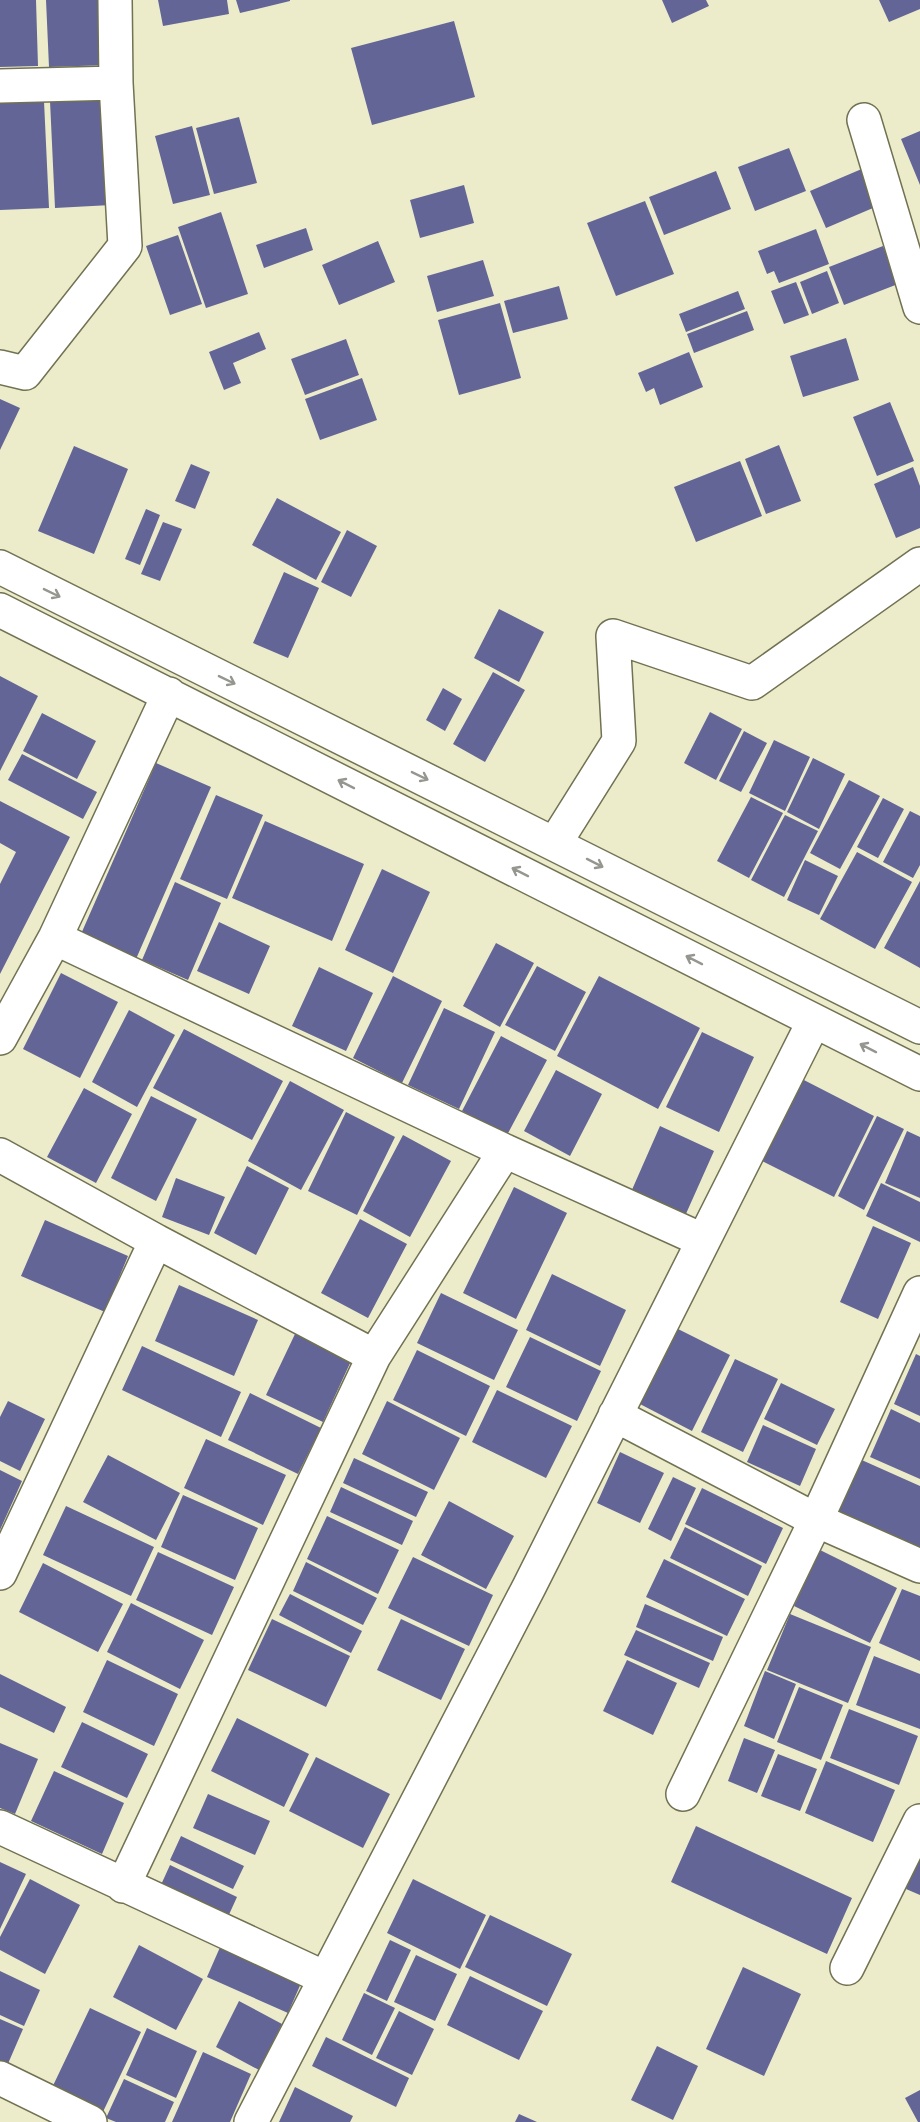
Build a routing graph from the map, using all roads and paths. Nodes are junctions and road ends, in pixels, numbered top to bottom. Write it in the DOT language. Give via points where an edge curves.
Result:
graph roads {
  1 [pos="115,0"];
  2 [pos="116,83"];
  3 [pos="0,86"];
  4 [pos="864,120"];
  5 [pos="920,308"];
  6 [pos="0,367"];
  7 [pos="920,564"];
  8 [pos="0,567"];
  9 [pos="0,610"];
  10 [pos="169,694"];
  11 [pos="555,843"];
  12 [pos="55,938"];
  13 [pos="814,1021"];
  14 [pos="920,1027"];
  15 [pos="0,1038"];
  16 [pos="920,1074"];
  17 [pos="505,1150"];
  18 [pos="0,1155"];
  19 [pos="702,1240"];
  20 [pos="156,1241"];
  21 [pos="920,1293"];
  22 [pos="374,1356"];
  23 [pos="615,1415"];
  24 [pos="816,1520"];
  25 [pos="920,1566"];
  26 [pos="0,1573"];
  27 [pos="683,1794"];
  28 [pos="920,1821"];
  29 [pos="0,1827"];
  30 [pos="123,1886"];
  31 [pos="847,1968"];
  32 [pos="325,1978"];
  33 [pos="0,2078"];
  34 [pos="90,2122"];
  35 [pos="250,2122"];
  1 -- 2 [label="street"];
  2 -- 3 [label="street"];
  2 -- 6 [label="street" via="124,246 25,373"];
  4 -- 5 [label="street"];
  7 -- 11 [label="street" via="752,684 613,636 619,741"];
  8 -- 11 [label="street, one-way"];
  9 -- 10 [label="street"];
  10 -- 12 [label="street"];
  13 -- 10 [label="street, one-way"];
  11 -- 14 [label="street, one-way"];
  12 -- 15 [label="street"];
  12 -- 17 [label="street"];
  16 -- 13 [label="street, one-way"];
  13 -- 19 [label="street"];
  17 -- 19 [label="street"];
  17 -- 22 [label="street"];
  18 -- 20 [label="street"];
  19 -- 23 [label="street"];
  20 -- 22 [label="street"];
  20 -- 26 [label="street"];
  21 -- 24 [label="street"];
  22 -- 30 [label="street"];
  23 -- 24 [label="street"];
  23 -- 32 [label="street"];
  24 -- 25 [label="street"];
  24 -- 27 [label="street"];
  28 -- 31 [label="street"];
  29 -- 30 [label="street"];
  30 -- 32 [label="street"];
  32 -- 35 [label="street"];
  33 -- 34 [label="street"];
}
